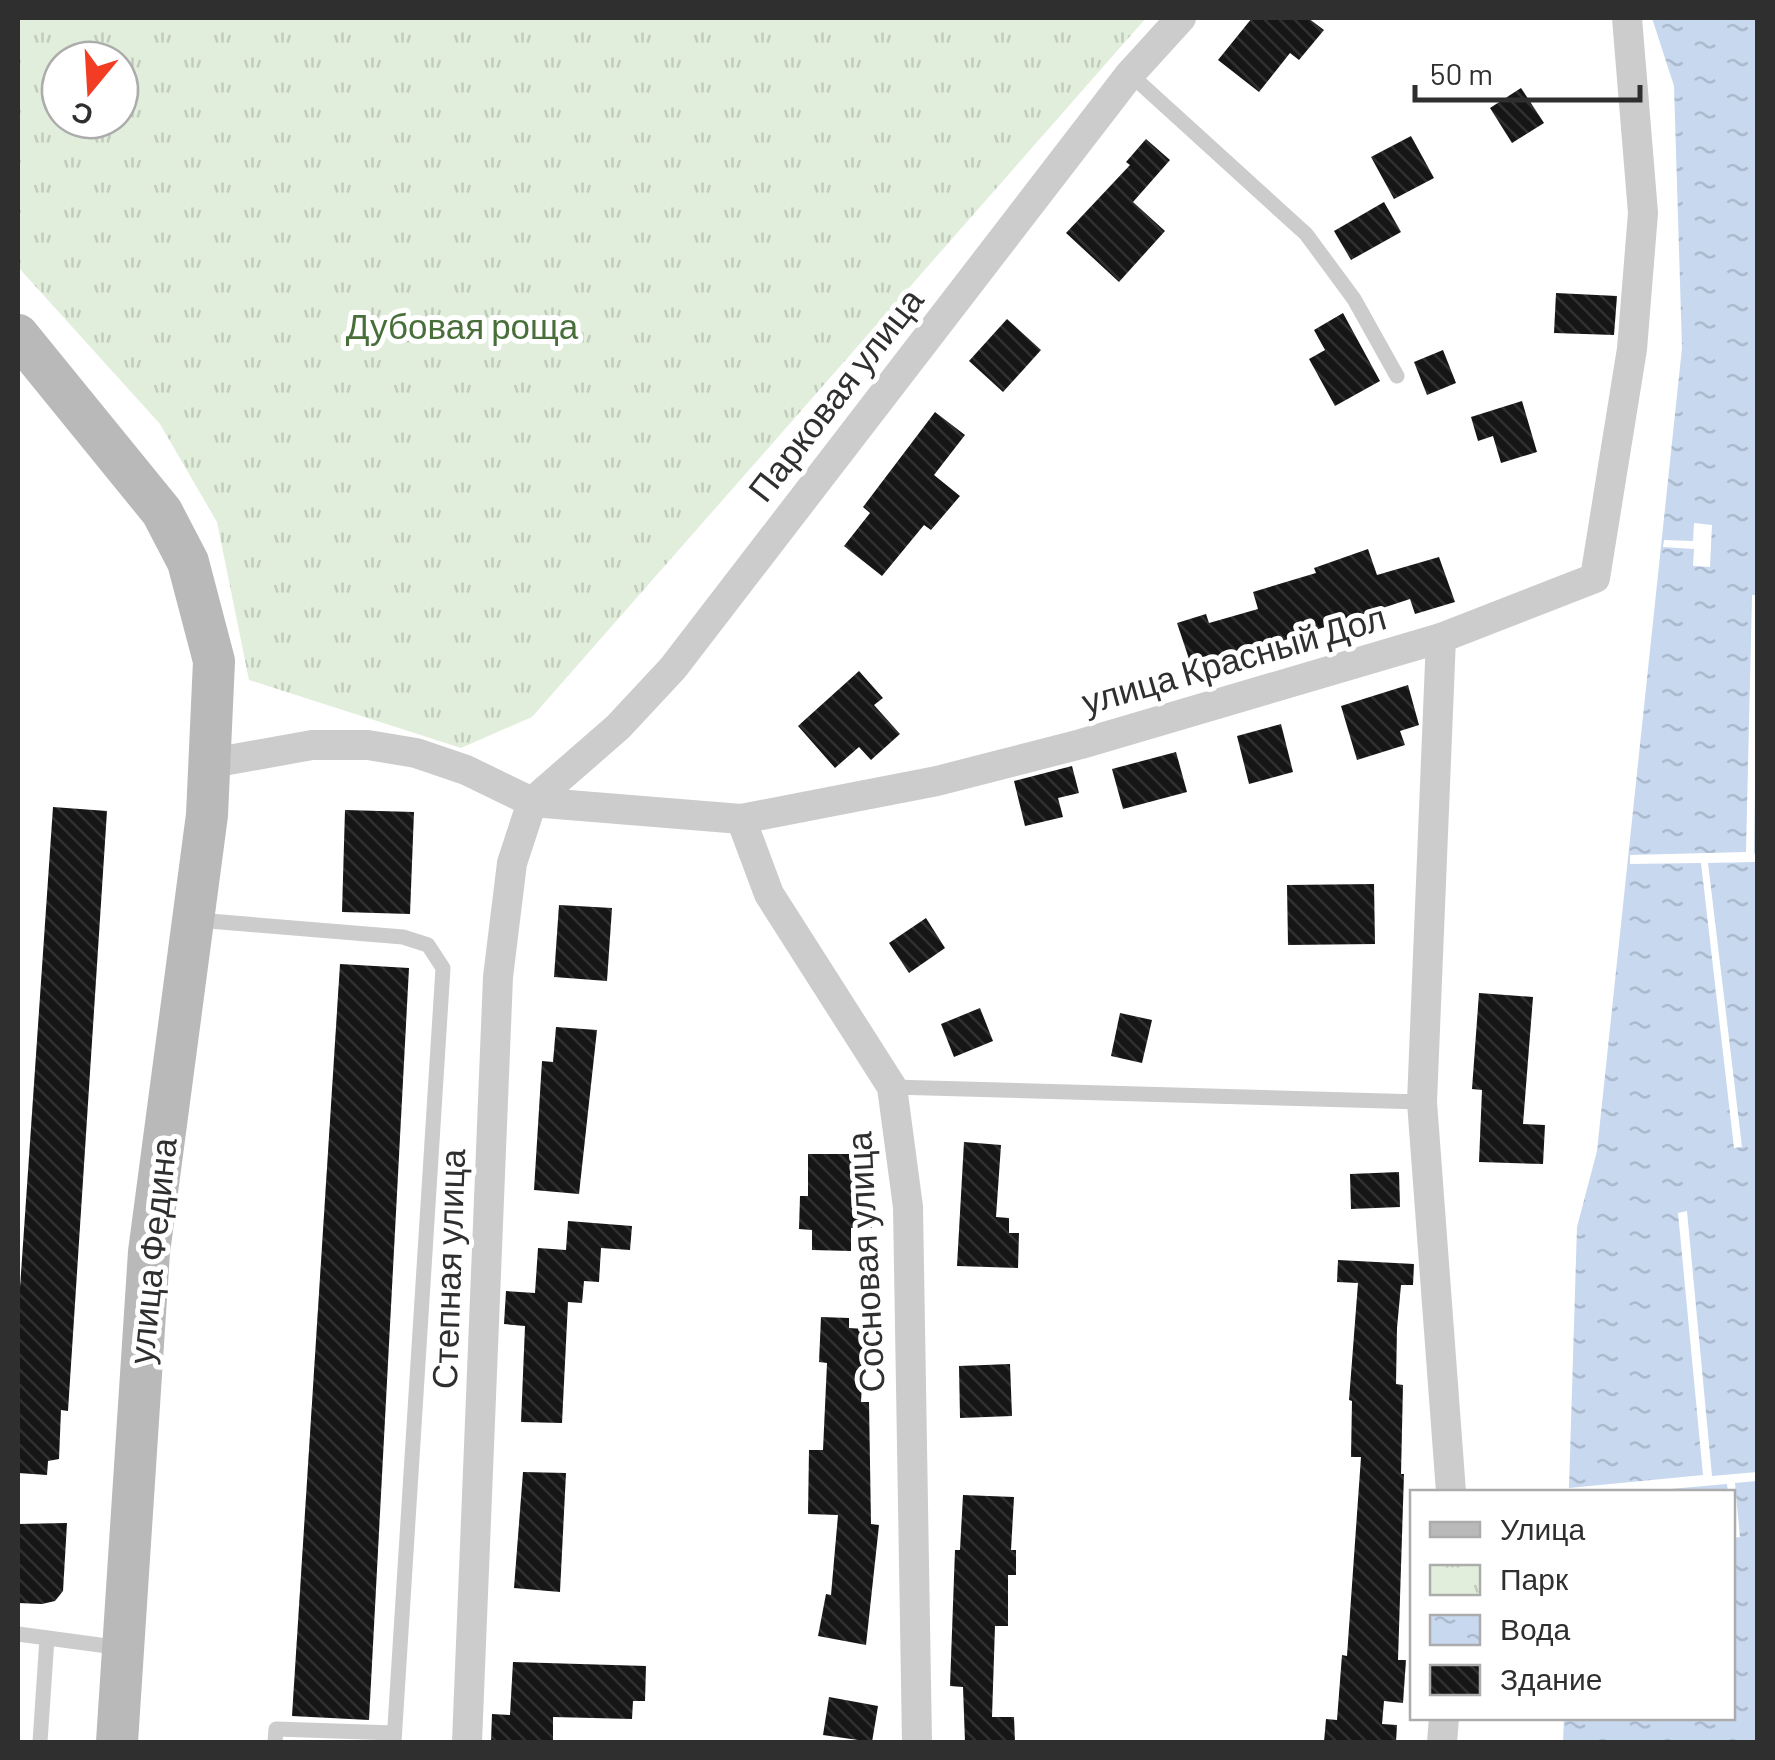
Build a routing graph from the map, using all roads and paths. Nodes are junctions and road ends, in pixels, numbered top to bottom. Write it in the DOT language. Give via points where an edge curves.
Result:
graph roads {
  1 [pos="1181,18"];
  2 [pos="1627,18"];
  3 [pos="1130,74"];
  4 [pos="18,336"];
  5 [pos="1396,376"];
  6 [pos="1441,638"];
  7 [pos="212,762"];
  8 [pos="532,802"];
  9 [pos="741,819"];
  10 [pos="193,920"];
  11 [pos="892,1088"];
  12 [pos="1422,1102"];
  13 [pos="1451,1490"];
  14 [pos="18,1634"];
  15 [pos="48,1638"];
  16 [pos="122,1648"];
  17 [pos="394,1738"];
  18 [pos="40,1742"];
  19 [pos="116,1742"];
  20 [pos="275,1742"];
  21 [pos="468,1742"];
  22 [pos="917,1742"];
  1 -- 3 [label="street, Парковая улица"];
  2 -- 6 [label="street" via="1643,212 1632,348 1595,578"];
  3 -- 5 [label="lane" via="1306,234 1354,299"];
  3 -- 8 [label="street, Парковая улица" via="673,668"];
  4 -- 7 [label="main road, улица Федина" via="162,512 188,562 214,660"];
  6 -- 9 [label="street, улица Красный Дол" via="1081,744"];
  6 -- 12 [label="street, улица Красный Дол"];
  7 -- 8 [label="street, улица Красный Дол" via="312,744 368,745 466,770"];
  7 -- 10 [label="main road, улица Федина"];
  8 -- 9 [label="street, улица Красный Дол"];
  8 -- 21 [label="street, Степная улица" via="512,863 498,977"];
  9 -- 11 [label="street, Сосновая улица" via="769,894"];
  10 -- 16 [label="main road, улица Федина" via="148,1252"];
  10 -- 17 [label="lane" via="403,937 428,945 442,968"];
  11 -- 12 [label="lane"];
  11 -- 22 [label="street, Сосновая улица" via="908,1207"];
  12 -- 13 [label="street, улица Красный Дол"];
  14 -- 15 [label="lane"];
  15 -- 16 [label="lane"];
  15 -- 18 [label="lane"];
  16 -- 19 [label="main road, улица Федина"];
  17 -- 20 [label="lane" via="276,1729"];
}
